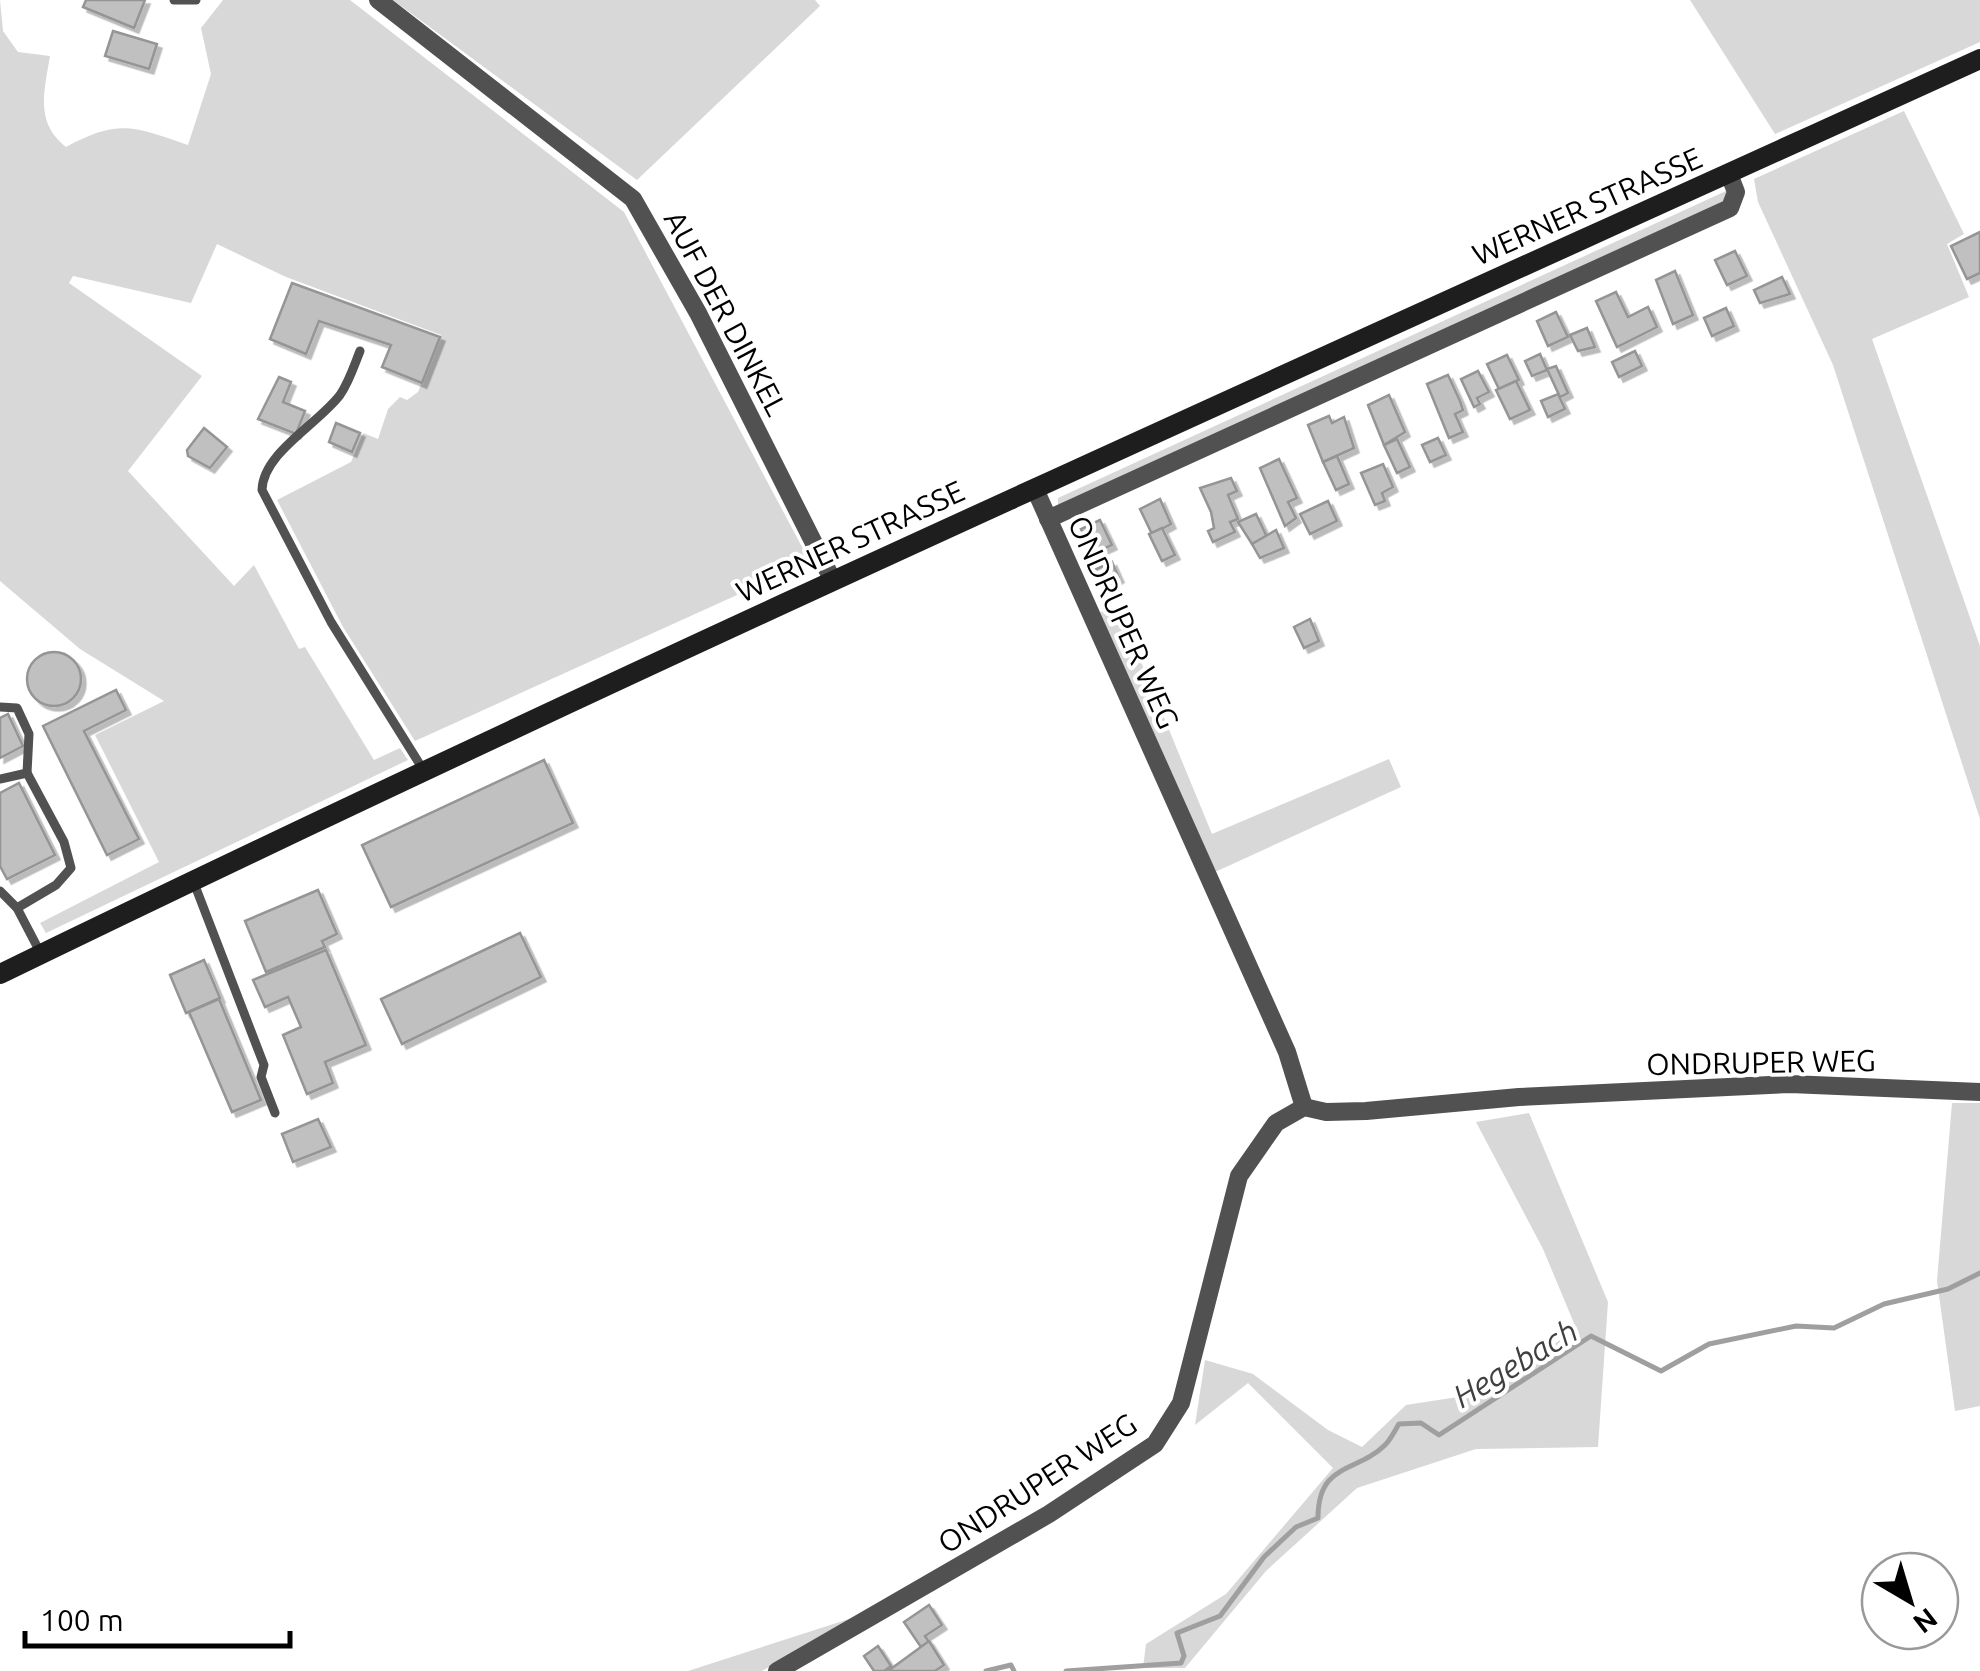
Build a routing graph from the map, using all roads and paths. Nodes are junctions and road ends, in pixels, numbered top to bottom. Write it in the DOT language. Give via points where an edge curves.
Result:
graph roads {
  1 [pos="174,0"];
  2 [pos="196,0"];
  3 [pos="378,0"];
  4 [pos="1980,58"];
  5 [pos="1729,174"];
  6 [pos="360,351"];
  7 [pos="1035,489"];
  8 [pos="1048,520"];
  9 [pos="833,581"];
  10 [pos="0,707"];
  11 [pos="424,771"];
  12 [pos="27,773"];
  13 [pos="0,779"];
  14 [pos="192,880"];
  15 [pos="0,891"];
  16 [pos="17,908"];
  17 [pos="40,954"];
  18 [pos="0,974"];
  19 [pos="1980,1092"];
  20 [pos="1304,1107"];
  21 [pos="275,1114"];
  22 [pos="777,1671"];
  1 -- 2 [label="lane"];
  3 -- 9 [label="street, AUF DER DINKEL" via="633,200 698,313"];
  4 -- 5 [label="main road, WERNER STRASSE"];
  5 -- 7 [label="main road, WERNER STRASSE"];
  5 -- 8 [label="street, WERNER STRASSE" via="1736,192 1730,208"];
  6 -- 11 [label="lane" via="343,390 271,460 262,490 331,622"];
  7 -- 8 [label="street, ONDRUPER WEG"];
  7 -- 9 [label="main road, WERNER STRASSE"];
  8 -- 20 [label="street, ONDRUPER WEG" via="1287,1052"];
  9 -- 11 [label="main road, WERNER STRASSE"];
  10 -- 12 [label="lane" via="16,708 29,734"];
  11 -- 14 [label="main road, WERNER STRASSE"];
  12 -- 13 [label="lane"];
  12 -- 16 [label="lane" via="71,868"];
  14 -- 17 [label="main road, WERNER STRASSE"];
  14 -- 21 [label="lane" via="264,1065 261,1077"];
  15 -- 16 [label="lane"];
  16 -- 17 [label="lane"];
  17 -- 18 [label="main road, WERNER STRASSE"];
  19 -- 20 [label="street, ONDRUPER WEG" via="1790,1084 1366,1111"];
  20 -- 22 [label="street, ONDRUPER WEG" via="1276,1123 1239,1176 1181,1402 1155,1444 1049,1514"];
}
